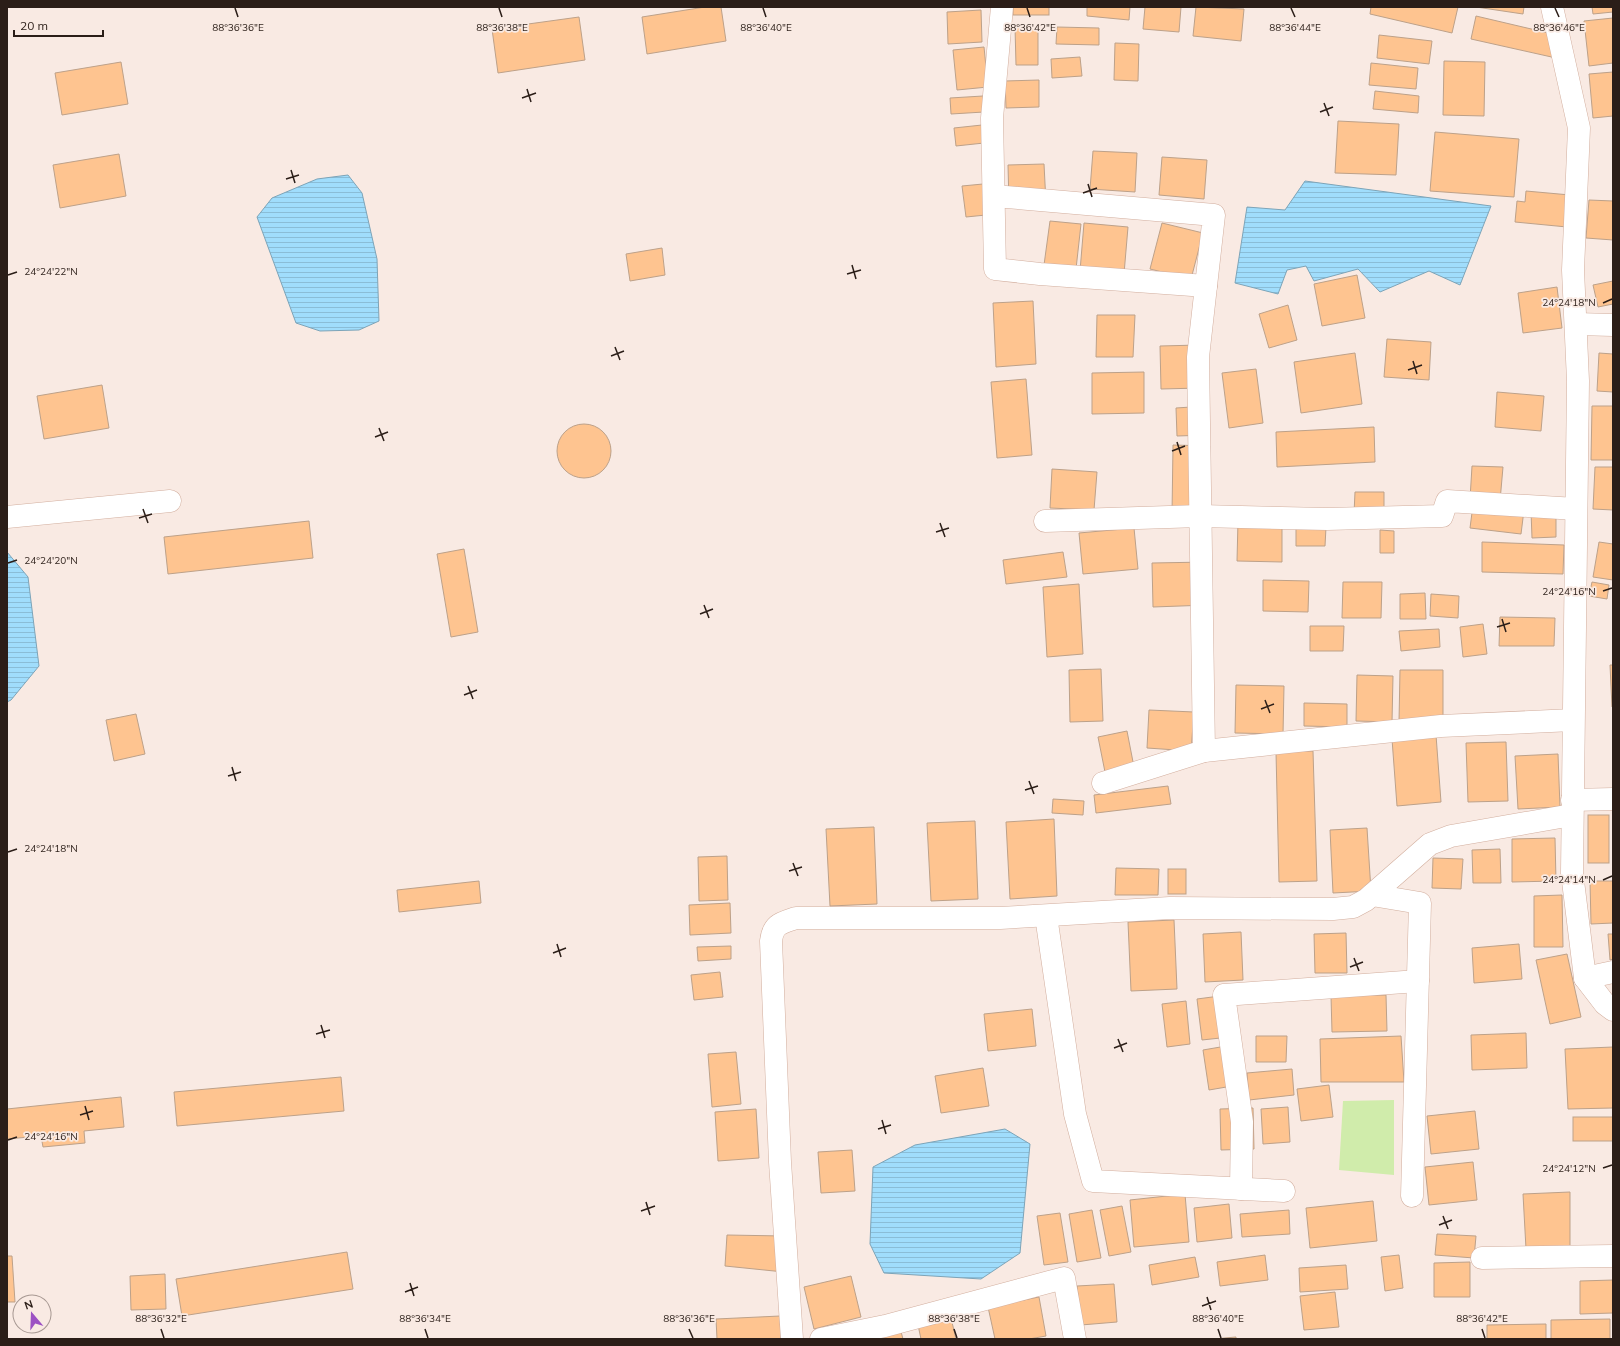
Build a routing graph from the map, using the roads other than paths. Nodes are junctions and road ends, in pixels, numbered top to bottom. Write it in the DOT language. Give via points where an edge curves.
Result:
graph roads {
  1 [pos="1002,7"];
  2 [pos="1552,7"];
  3 [pos="994,196"];
  4 [pos="1206,286"];
  5 [pos="1576,324"];
  6 [pos="1613,325"];
  7 [pos="170,501"];
  8 [pos="1576,509"];
  9 [pos="1200,516"];
  10 [pos="7,517"];
  11 [pos="1045,521"];
  12 [pos="1573,720"];
  13 [pos="1204,751"];
  14 [pos="1103,783"];
  15 [pos="1613,799"];
  16 [pos="1572,807"];
  17 [pos="1372,895"];
  18 [pos="1046,916"];
  19 [pos="1613,972"];
  20 [pos="1585,978"];
  21 [pos="1418,981"];
  22 [pos="1613,1010"];
  23 [pos="1241,1189"];
  24 [pos="1284,1191"];
  25 [pos="1412,1196"];
  26 [pos="1613,1256"];
  27 [pos="1482,1258"];
  28 [pos="792,1339"];
  29 [pos="821,1339"];
  30 [pos="1075,1339"];
  1 -- 3 [label="street" via="992,118"];
  2 -- 5 [label="street" via="1579,128 1573,270"];
  3 -- 4 [label="street" via="995,269"];
  3 -- 4 [label="street" via="1214,215"];
  4 -- 9 [label="street" via="1198,357"];
  5 -- 6 [label="street"];
  5 -- 8 [label="street"];
  7 -- 10 [label="street"];
  8 -- 9 [label="street" via="1447,501 1442,516 1327,519"];
  8 -- 12 [label="street"];
  9 -- 11 [label="street"];
  9 -- 13 [label="street"];
  12 -- 13 [label="street" via="1440,726"];
  12 -- 16 [label="street"];
  13 -- 14 [label="street"];
  15 -- 16 [label="street"];
  16 -- 17 [label="street" via="1451,836 1430,844"];
  16 -- 20 [label="street" via="1572,873"];
  17 -- 18 [label="street" via="1353,907 1333,909 1170,908"];
  17 -- 21 [label="street" via="1420,903"];
  18 -- 23 [label="street" via="1075,1114 1093,1181"];
  18 -- 28 [label="street" via="796,918 780,924 772,932 780,1162"];
  19 -- 20 [label="street"];
  20 -- 22 [label="street" via="1605,1004"];
  21 -- 23 [label="street" via="1224,995 1242,1122"];
  21 -- 25 [label="street"];
  23 -- 24 [label="street"];
  26 -- 27 [label="street"];
  29 -- 30 [label="street" via="885,1326 1064,1278"];
}
